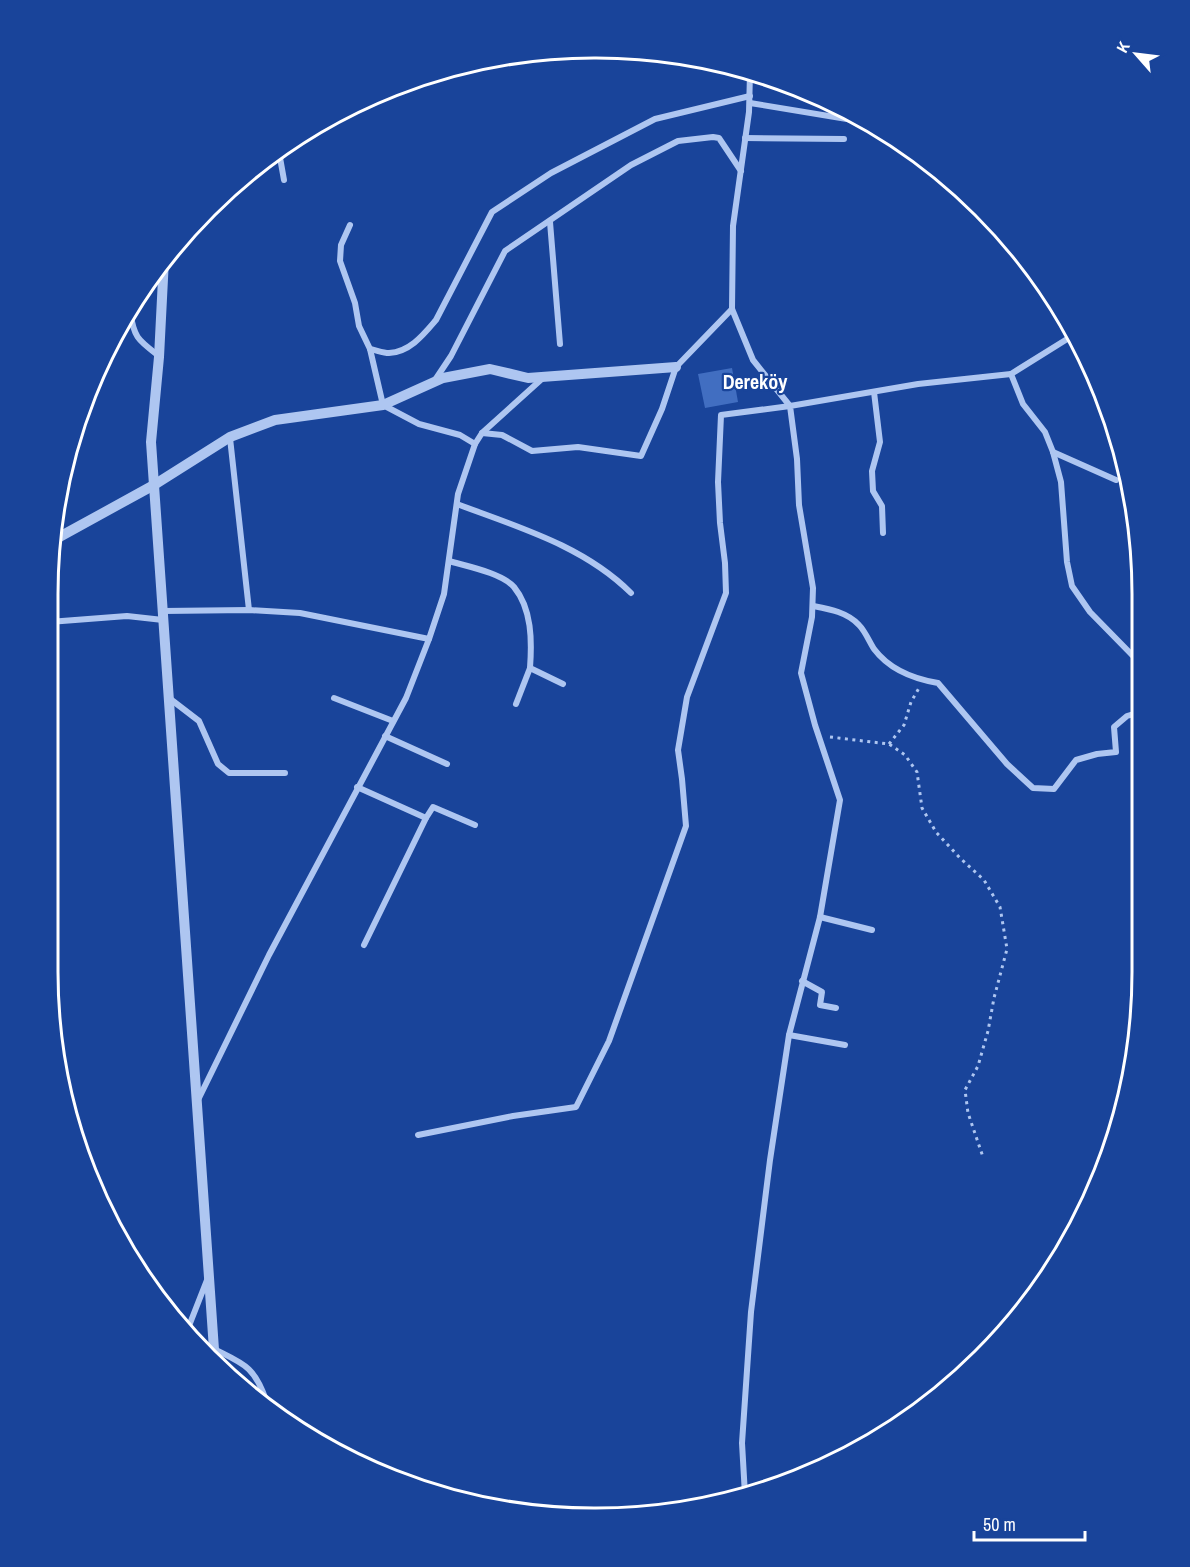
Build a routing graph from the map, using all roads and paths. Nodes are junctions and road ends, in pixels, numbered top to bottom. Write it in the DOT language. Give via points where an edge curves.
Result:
graph roads {
  1 [pos="750,82"];
  2 [pos="750,96"];
  3 [pos="750,103"];
  4 [pos="839,118"];
  5 [pos="745,138"];
  6 [pos="844,139"];
  7 [pos="280,160"];
  8 [pos="741,171"];
  9 [pos="284,180"];
  10 [pos="550,222"];
  11 [pos="350,225"];
  12 [pos="163,277"];
  13 [pos="732,309"];
  14 [pos="132,324"];
  15 [pos="1066,339"];
  16 [pos="560,345"];
  17 [pos="370,349"];
  18 [pos="159,357"];
  19 [pos="676,367"];
  20 [pos="1011,374"];
  21 [pos="545,377"];
  22 [pos="433,383"];
  23 [pos="874,392"];
  24 [pos="383,405"];
  25 [pos="790,406"];
  26 [pos="482,433"];
  27 [pos="230,438"];
  28 [pos="475,444"];
  29 [pos="1053,452"];
  30 [pos="1116,480"];
  31 [pos="154,485"];
  32 [pos="457,504"];
  33 [pos="883,533"];
  34 [pos="62,535"];
  35 [pos="449,561"];
  36 [pos="631,593"];
  37 [pos="813,606"];
  38 [pos="249,610"];
  39 [pos="163,615"];
  40 [pos="58,621"];
  41 [pos="429,639"];
  42 [pos="1132,655"];
  43 [pos="530,668"];
  44 [pos="923,681"];
  45 [pos="563,684"];
  46 [pos="168,697"];
  47 [pos="334,698"];
  48 [pos="516,704"];
  49 [pos="1132,715"];
  50 [pos="393,721"];
  51 [pos="385,736"];
  52 [pos="819,736"];
  53 [pos="889,744"];
  54 [pos="447,764"];
  55 [pos="285,773"];
  56 [pos="357,787"];
  57 [pos="426,818"];
  58 [pos="475,825"];
  59 [pos="820,916"];
  60 [pos="872,930"];
  61 [pos="364,945"];
  62 [pos="802,981"];
  63 [pos="836,1008"];
  64 [pos="789,1035"];
  65 [pos="845,1045"];
  66 [pos="197,1102"];
  67 [pos="418,1135"];
  68 [pos="984,1157"];
  69 [pos="209,1273"];
  70 [pos="190,1323"];
  71 [pos="214,1349"];
  72 [pos="264,1395"];
  73 [pos="745,1487"];
  1 -- 2 [label="street"];
  2 -- 3 [label="street"];
  2 -- 17 [label="street" via="656,119 551,173 492,212 436,320 424,334 410,347 389,353"];
  3 -- 4 [label="street"];
  3 -- 5 [label="street"];
  5 -- 6 [label="street"];
  5 -- 8 [label="street"];
  7 -- 9 [label="street"];
  8 -- 10 [label="street" via="719,138 678,141 631,165"];
  8 -- 13 [label="street" via="732,226"];
  10 -- 16 [label="street"];
  10 -- 22 [label="street" via="505,251"];
  11 -- 17 [label="street" via="340,246 340,261"];
  12 -- 18 [label="street"];
  13 -- 19 [label="street"];
  13 -- 25 [label="street" via="753,360"];
  14 -- 18 [label="street" via="139,341"];
  15 -- 20 [label="street"];
  17 -- 24 [label="street"];
  18 -- 31 [label="street" via="152,442"];
  19 -- 21 [label="street"];
  19 -- 26 [label="street" via="641,456 578,447 532,451 502,435"];
  20 -- 23 [label="street"];
  20 -- 29 [label="street" via="1023,404 1045,432"];
  21 -- 22 [label="street" via="528,378 490,369"];
  21 -- 26 [label="street"];
  22 -- 24 [label="street"];
  23 -- 25 [label="street"];
  23 -- 33 [label="street" via="880,442 872,471 873,491 882,506"];
  24 -- 27 [label="street" via="275,420"];
  24 -- 28 [label="street" via="419,424 460,435"];
  25 -- 37 [label="street"];
  25 -- 67 [label="street" via="720,415 719,502 726,593 687,697 678,750 686,826 609,1041 576,1107"];
  26 -- 28 [label="street"];
  27 -- 31 [label="street"];
  27 -- 38 [label="street"];
  28 -- 32 [label="street"];
  29 -- 30 [label="street"];
  29 -- 42 [label="street" via="1061,482 1072,586 1090,612"];
  31 -- 34 [label="street"];
  31 -- 39 [label="street"];
  32 -- 35 [label="street"];
  32 -- 36 [label="street" via="562,544 618,579"];
  35 -- 41 [label="street" via="444,594"];
  35 -- 43 [label="street" via="484,570 513,586 528,614"];
  37 -- 44 [label="street" via="837,611 859,624 892,666"];
  37 -- 52 [label="street" via="801,673"];
  38 -- 39 [label="street"];
  38 -- 41 [label="street" via="300,613"];
  39 -- 40 [label="street"];
  39 -- 46 [label="street"];
  41 -- 50 [label="street"];
  43 -- 45 [label="street"];
  43 -- 48 [label="street"];
  44 -- 49 [label="street" via="938,684 1033,789 1054,789 1076,760 1116,752 1114,727"];
  44 -- 53 [label="path" via="904,725"];
  46 -- 55 [label="street" via="199,721 218,764 229,773"];
  46 -- 66 [label="street"];
  47 -- 50 [label="street"];
  50 -- 51 [label="street"];
  51 -- 54 [label="street"];
  51 -- 56 [label="street"];
  52 -- 53 [label="path"];
  52 -- 59 [label="street" via="840,800"];
  53 -- 68 [label="path" via="905,755 917,772 922,808 936,832 984,880 1000,907 1007,949 986,1040 965,1090 968,1113"];
  56 -- 57 [label="street"];
  56 -- 66 [label="street"];
  57 -- 58 [label="street" via="432,807"];
  57 -- 61 [label="street"];
  59 -- 60 [label="street"];
  59 -- 62 [label="street"];
  62 -- 63 [label="street" via="822,992 820,1005"];
  62 -- 64 [label="street"];
  64 -- 65 [label="street"];
  64 -- 73 [label="street" via="752,1312 742,1443"];
  66 -- 69 [label="street"];
  69 -- 70 [label="street"];
  69 -- 71 [label="street"];
  71 -- 72 [label="street" via="248,1366"];
}
